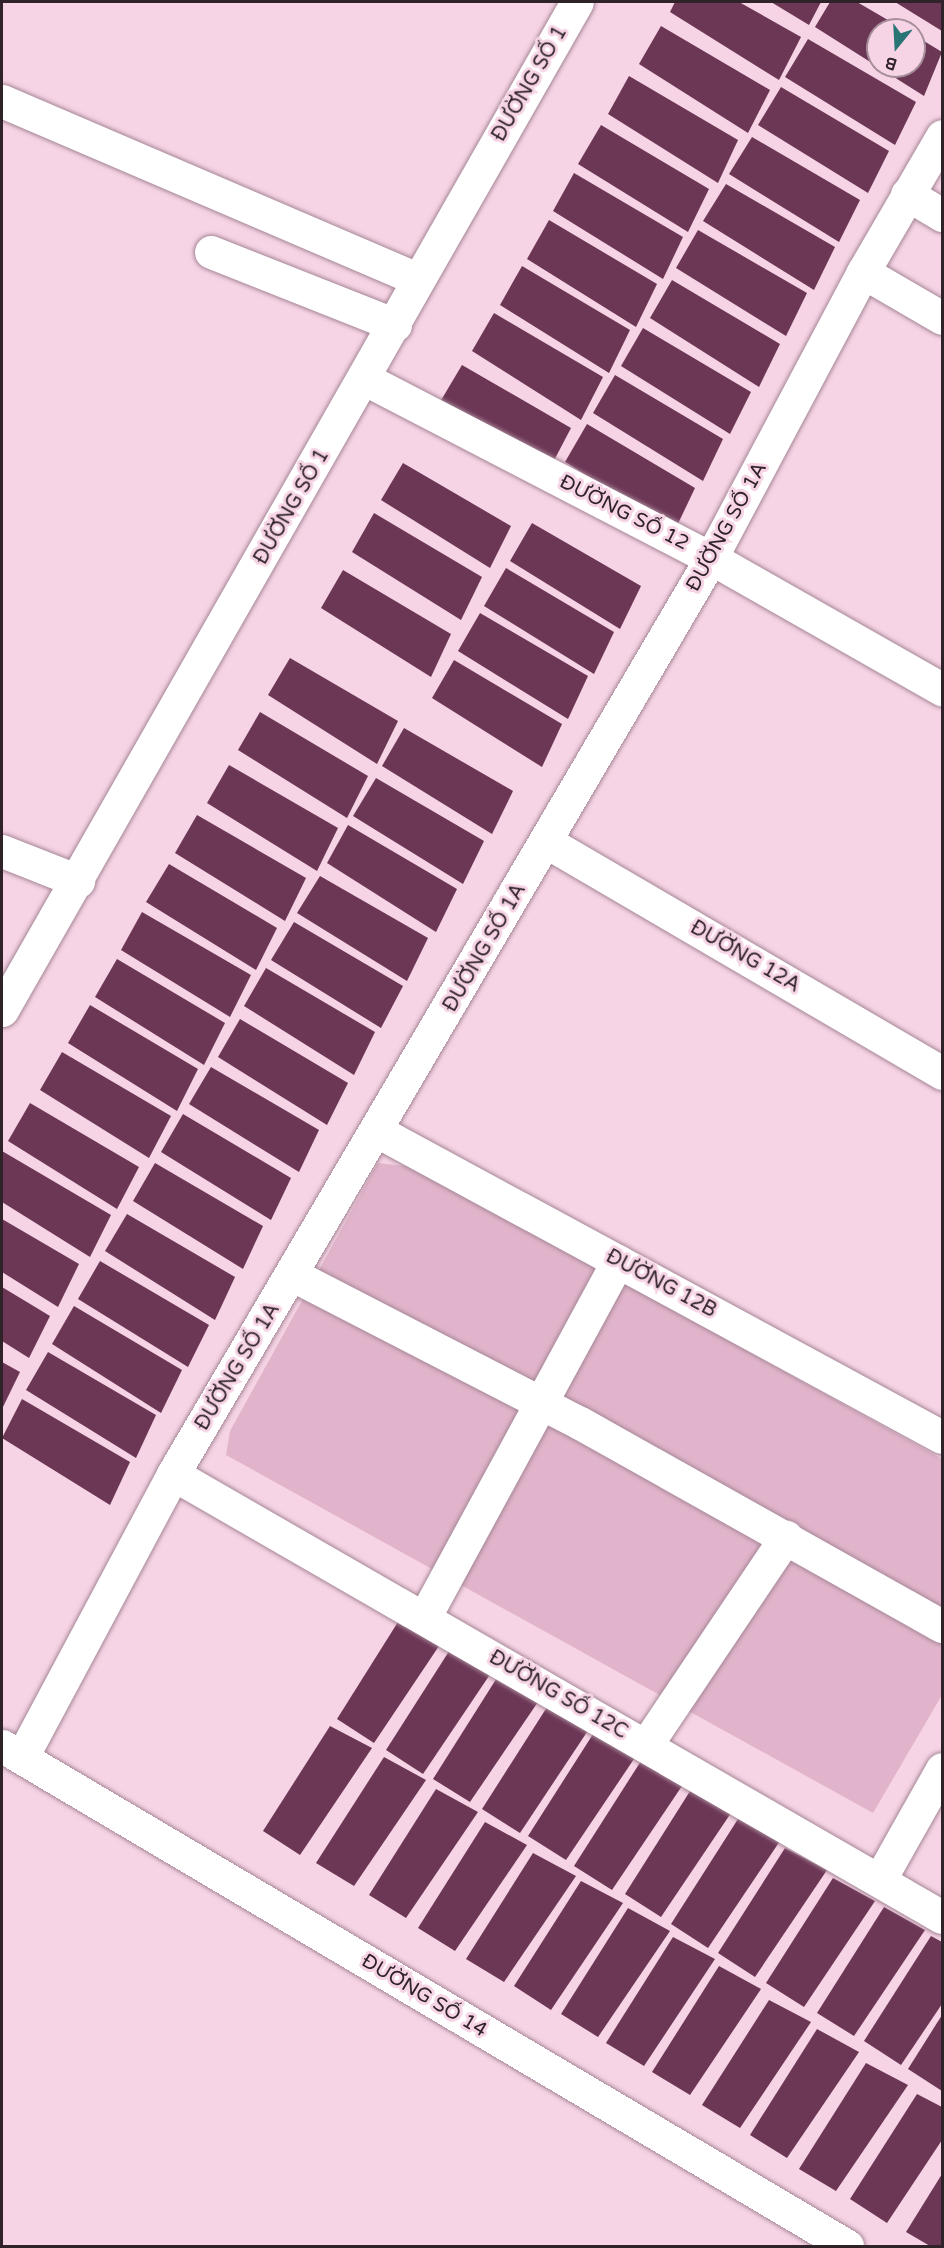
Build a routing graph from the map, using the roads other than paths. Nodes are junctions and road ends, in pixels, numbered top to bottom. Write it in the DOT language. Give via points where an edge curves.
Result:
graph roads {
  1 [pos="577,2"];
  2 [pos="2,100"];
  3 [pos="942,136"];
  4 [pos="907,194"];
  5 [pos="942,215"];
  6 [pos="211,252"];
  7 [pos="863,272"];
  8 [pos="418,279"];
  9 [pos="942,318"];
  10 [pos="395,325"];
  11 [pos="365,379"];
  12 [pos="711,558"];
  13 [pos="942,689"];
  14 [pos="547,842"];
  15 [pos="2,851"];
  16 [pos="78,881"];
  17 [pos="2,1010"];
  18 [pos="942,1073"];
  19 [pos="379,1132"];
  20 [pos="618,1261"];
  21 [pos="293,1275"];
  22 [pos="538,1402"];
  23 [pos="942,1437"];
  24 [pos="173,1474"];
  25 [pos="786,1536"];
  26 [pos="424,1618"];
  27 [pos="942,1626"];
  28 [pos="646,1745"];
  29 [pos="12,1752"];
  30 [pos="942,1770"];
  31 [pos="880,1879"];
  32 [pos="942,1917"];
  33 [pos="847,2247"];
  1 -- 8 [label="street, ĐƯỜNG SỐ 1"];
  2 -- 8 [label="street"];
  3 -- 4 [label="street, ĐƯỜNG SỐ 1A"];
  4 -- 5 [label="street"];
  4 -- 7 [label="street, ĐƯỜNG SỐ 1A"];
  6 -- 10 [label="street"];
  7 -- 9 [label="street"];
  7 -- 12 [label="street, ĐƯỜNG SỐ 1A"];
  8 -- 10 [label="street, ĐƯỜNG SỐ 1"];
  10 -- 11 [label="street, ĐƯỜNG SỐ 1"];
  11 -- 12 [label="street, ĐƯỜNG SỐ 12"];
  11 -- 16 [label="street, ĐƯỜNG SỐ 1"];
  12 -- 13 [label="street, ĐƯỜNG SỐ 12"];
  12 -- 14 [label="street, ĐƯỜNG SỐ 1A"];
  14 -- 18 [label="street, ĐƯỜNG 12A"];
  14 -- 19 [label="street, ĐƯỜNG SỐ 1A"];
  15 -- 16 [label="street"];
  16 -- 17 [label="street, ĐƯỜNG SỐ 1"];
  19 -- 20 [label="street, ĐƯỜNG 12B"];
  19 -- 21 [label="street, ĐƯỜNG SỐ 1A"];
  20 -- 22 [label="street"];
  20 -- 23 [label="street, ĐƯỜNG 12B"];
  21 -- 22 [label="street"];
  21 -- 24 [label="street, ĐƯỜNG SỐ 1A"];
  22 -- 25 [label="street"];
  22 -- 26 [label="street"];
  24 -- 26 [label="street, ĐƯỜNG SỐ 12C"];
  24 -- 29 [label="street, ĐƯỜNG SỐ 1A"];
  25 -- 27 [label="street"];
  25 -- 28 [label="street"];
  26 -- 28 [label="street, ĐƯỜNG SỐ 12C"];
  28 -- 31 [label="street, ĐƯỜNG SỐ 12C"];
  29 -- 33 [label="street, ĐƯỜNG SỐ 14"];
  30 -- 31 [label="street"];
  31 -- 32 [label="street, ĐƯỜNG SỐ 12C"];
}
